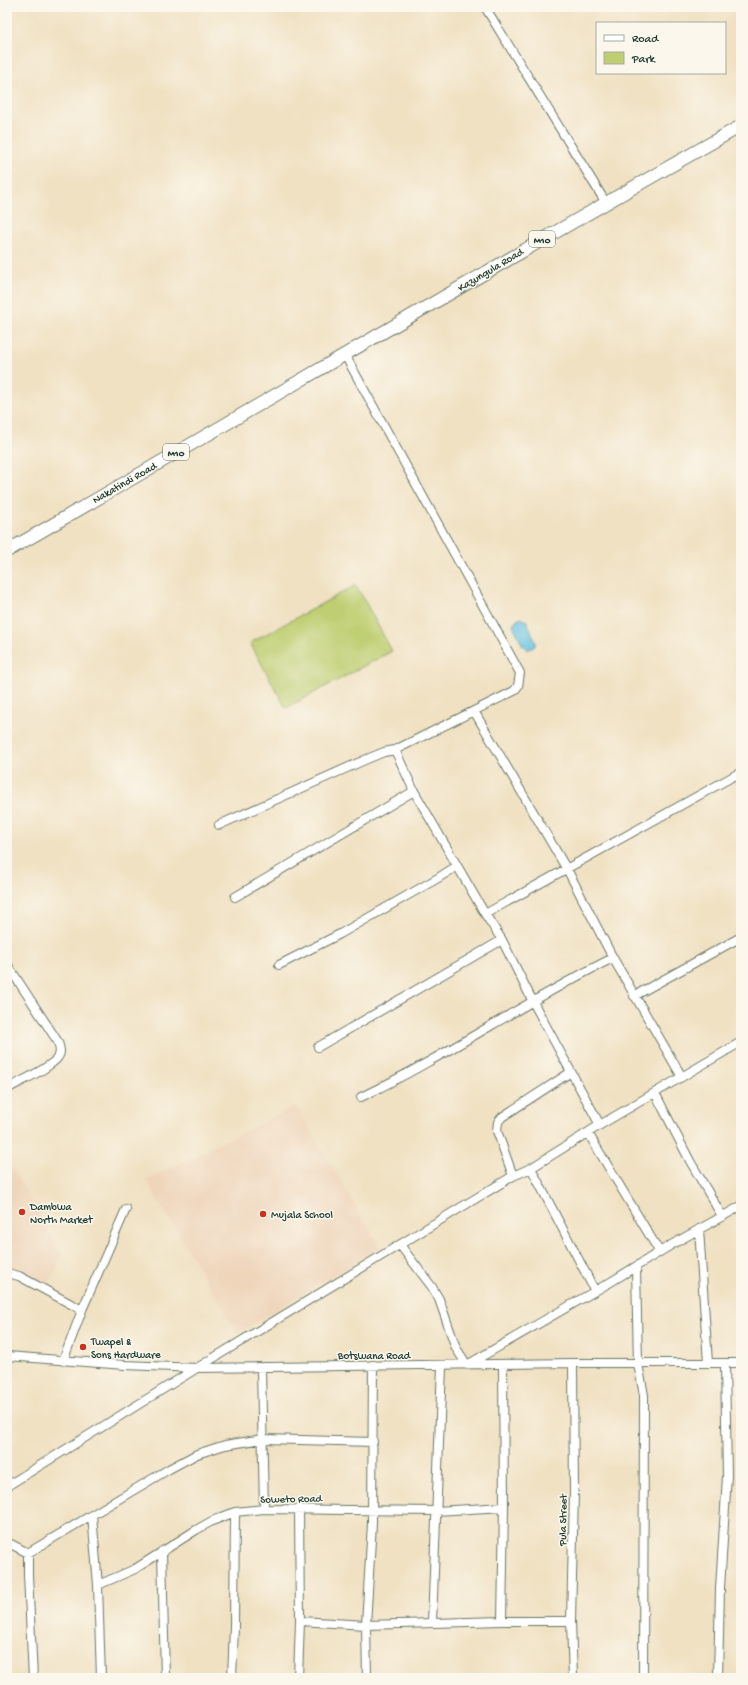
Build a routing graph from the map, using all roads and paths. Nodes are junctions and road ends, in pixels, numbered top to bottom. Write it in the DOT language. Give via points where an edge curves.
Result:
graph roads {
  1 [pos="485,7"];
  2 [pos="741,126"];
  3 [pos="606,203"];
  4 [pos="345,355"];
  5 [pos="7,551"];
  6 [pos="474,711"];
  7 [pos="396,750"];
  8 [pos="741,772"];
  9 [pos="414,790"];
  10 [pos="219,825"];
  11 [pos="457,866"];
  12 [pos="565,868"];
  13 [pos="235,897"];
  14 [pos="485,914"];
  15 [pos="741,937"];
  16 [pos="502,940"];
  17 [pos="613,958"];
  18 [pos="7,964"];
  19 [pos="279,965"];
  20 [pos="634,996"];
  21 [pos="533,1002"];
  22 [pos="741,1042"];
  23 [pos="318,1046"];
  24 [pos="571,1072"];
  25 [pos="682,1077"];
  26 [pos="7,1089"];
  27 [pos="655,1093"];
  28 [pos="360,1097"];
  29 [pos="600,1125"];
  30 [pos="588,1133"];
  31 [pos="531,1168"];
  32 [pos="513,1176"];
  33 [pos="741,1206"];
  34 [pos="126,1209"];
  35 [pos="722,1216"];
  36 [pos="699,1229"];
  37 [pos="400,1246"];
  38 [pos="659,1251"];
  39 [pos="636,1267"];
  40 [pos="7,1273"];
  41 [pos="595,1291"];
  42 [pos="82,1310"];
  43 [pos="7,1356"];
  44 [pos="63,1361"];
  45 [pos="573,1363"];
  46 [pos="708,1363"];
  47 [pos="725,1363"];
  48 [pos="741,1363"];
  49 [pos="503,1364"];
  50 [pos="638,1364"];
  51 [pos="373,1365"];
  52 [pos="467,1365"];
  53 [pos="442,1366"];
  54 [pos="197,1368"];
  55 [pos="261,1368"];
  56 [pos="263,1439"];
  57 [pos="373,1442"];
  58 [pos="7,1486"];
  59 [pos="299,1508"];
  60 [pos="504,1508"];
  61 [pos="264,1509"];
  62 [pos="372,1509"];
  63 [pos="436,1511"];
  64 [pos="235,1512"];
  65 [pos="92,1515"];
  66 [pos="7,1542"];
  67 [pos="162,1551"];
  68 [pos="28,1553"];
  69 [pos="98,1585"];
  70 [pos="300,1620"];
  71 [pos="502,1621"];
  72 [pos="571,1621"];
  73 [pos="432,1623"];
  74 [pos="366,1625"];
  75 [pos="33,1678"];
  76 [pos="101,1678"];
  77 [pos="164,1678"];
  78 [pos="232,1678"];
  79 [pos="298,1678"];
  80 [pos="367,1678"];
  81 [pos="573,1678"];
  82 [pos="643,1678"];
  83 [pos="718,1678"];
  1 -- 3 [label="street"];
  2 -- 3 [label="highway, Kazungula Road / M10"];
  3 -- 4 [label="highway, Kazungula Road / M10"];
  4 -- 5 [label="highway, Nakatindi Road / M10"];
  4 -- 6 [label="street" via="520,673 518,686 514,691"];
  6 -- 7 [label="street"];
  6 -- 12 [label="street"];
  7 -- 9 [label="street"];
  7 -- 10 [label="street" via="372,757"];
  8 -- 12 [label="street"];
  9 -- 11 [label="street"];
  9 -- 13 [label="street"];
  11 -- 14 [label="street"];
  11 -- 19 [label="street" via="340,934"];
  12 -- 14 [label="street"];
  12 -- 17 [label="street"];
  14 -- 16 [label="street"];
  15 -- 20 [label="street"];
  16 -- 21 [label="street"];
  16 -- 23 [label="street"];
  17 -- 20 [label="street"];
  17 -- 21 [label="street"];
  18 -- 26 [label="street" via="58,1042 60,1052 59,1057 51,1064"];
  20 -- 25 [label="street"];
  21 -- 24 [label="street"];
  21 -- 28 [label="street" via="397,1080"];
  22 -- 25 [label="street"];
  24 -- 29 [label="street"];
  24 -- 32 [label="street" via="498,1122 497,1131"];
  25 -- 27 [label="street"];
  27 -- 29 [label="street"];
  27 -- 35 [label="street"];
  29 -- 30 [label="street"];
  30 -- 31 [label="street"];
  30 -- 38 [label="street"];
  31 -- 32 [label="street"];
  31 -- 41 [label="street"];
  32 -- 37 [label="street"];
  33 -- 35 [label="street"];
  34 -- 42 [label="street"];
  35 -- 36 [label="street"];
  36 -- 38 [label="street"];
  36 -- 46 [label="street"];
  37 -- 52 [label="street" via="432,1287 456,1348"];
  37 -- 54 [label="street"];
  38 -- 39 [label="street"];
  39 -- 41 [label="street"];
  39 -- 50 [label="street"];
  40 -- 42 [label="street" via="19,1276"];
  41 -- 52 [label="street"];
  42 -- 44 [label="street"];
  43 -- 44 [label="street, Botswana Road"];
  44 -- 54 [label="street, Botswana Road"];
  45 -- 49 [label="street, Botswana Road"];
  45 -- 50 [label="street, Botswana Road"];
  45 -- 72 [label="street, Pula Street" via="574,1493"];
  46 -- 47 [label="street, Botswana Road"];
  46 -- 50 [label="street, Botswana Road"];
  47 -- 48 [label="street, Botswana Road"];
  47 -- 83 [label="street" via="727,1476 720,1588"];
  49 -- 52 [label="street, Botswana Road"];
  49 -- 60 [label="street"];
  50 -- 82 [label="street" via="644,1395"];
  51 -- 53 [label="street, Botswana Road"];
  51 -- 55 [label="street, Botswana Road"];
  51 -- 57 [label="street"];
  52 -- 53 [label="street, Botswana Road"];
  53 -- 63 [label="street"];
  54 -- 55 [label="street, Botswana Road"];
  54 -- 58 [label="street"];
  55 -- 56 [label="street"];
  56 -- 57 [label="street"];
  56 -- 61 [label="street"];
  56 -- 65 [label="street" via="225,1445 196,1454"];
  57 -- 62 [label="street"];
  59 -- 61 [label="street, Soweto Road"];
  59 -- 62 [label="street, Soweto Road"];
  59 -- 70 [label="street"];
  60 -- 63 [label="street, Soweto Road"];
  60 -- 71 [label="street"];
  61 -- 64 [label="street, Soweto Road"];
  62 -- 63 [label="street, Soweto Road"];
  62 -- 74 [label="street"];
  63 -- 73 [label="street"];
  64 -- 67 [label="street, Soweto Road" via="201,1527"];
  64 -- 78 [label="street"];
  65 -- 68 [label="street"];
  65 -- 69 [label="street"];
  66 -- 68 [label="street"];
  67 -- 69 [label="street, Soweto Road" via="135,1568"];
  67 -- 77 [label="street"];
  68 -- 75 [label="street"];
  69 -- 76 [label="street"];
  70 -- 74 [label="street"];
  70 -- 79 [label="street"];
  71 -- 72 [label="street"];
  71 -- 73 [label="street"];
  72 -- 81 [label="street, Pula Street"];
  73 -- 74 [label="street"];
  74 -- 80 [label="street"];
}
